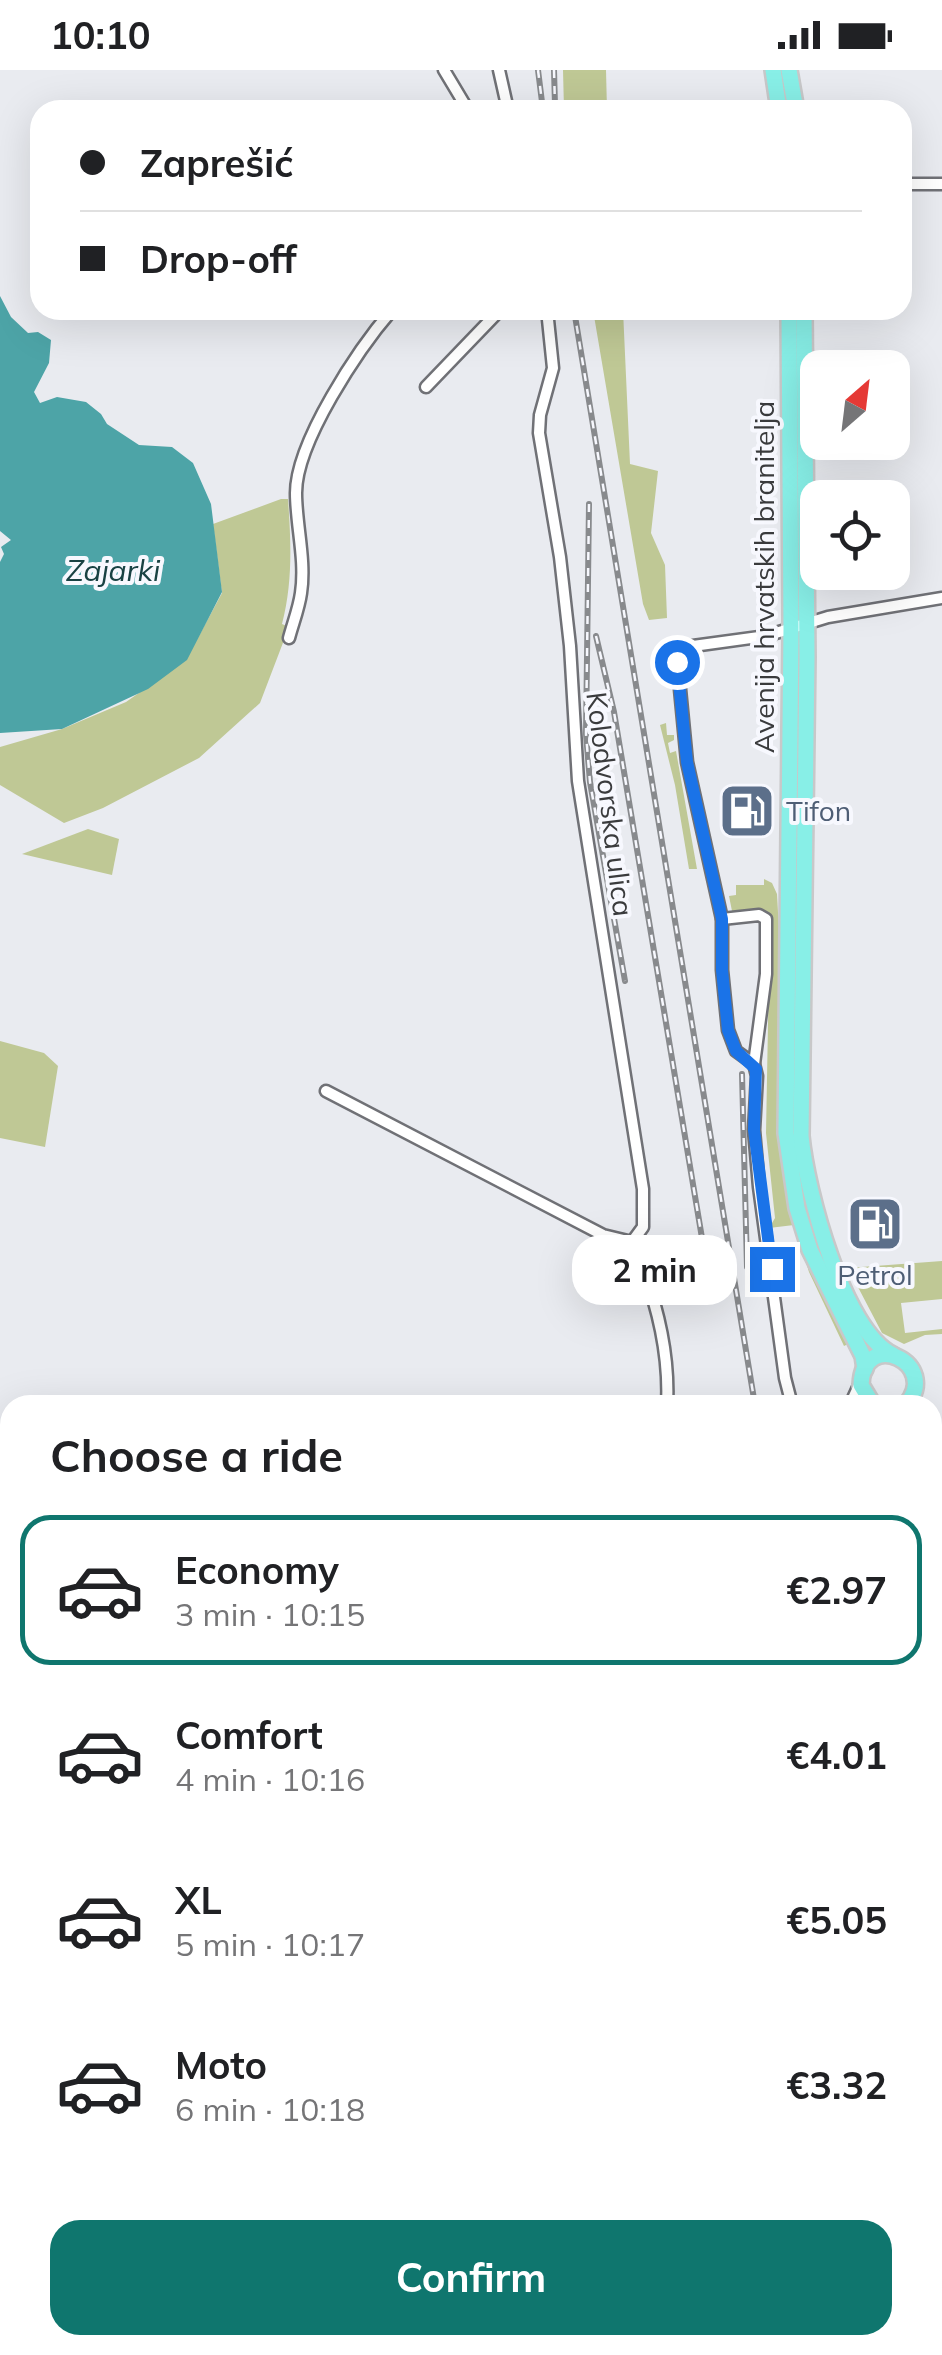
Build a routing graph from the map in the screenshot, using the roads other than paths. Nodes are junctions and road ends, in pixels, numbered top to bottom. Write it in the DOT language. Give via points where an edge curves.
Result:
graph roads {
  1 [pos="444,70"];
  2 [pos="500,70"];
  3 [pos="773,70"];
  4 [pos="789,70"];
  5 [pos="462,100"];
  6 [pos="505,100"];
  7 [pos="778,100"];
  8 [pos="794,100"];
  9 [pos="912,184"];
  10 [pos="942,184"];
  11 [pos="383,320"];
  12 [pos="491,320"];
  13 [pos="549,320"];
  14 [pos="789,320"];
  15 [pos="804,320"];
  16 [pos="426,388"];
  17 [pos="942,598"];
  18 [pos="799,625"];
  19 [pos="289,638"];
  20 [pos="722,919"];
  21 [pos="754,1064"];
  22 [pos="326,1092"];
  23 [pos="632,1242"];
  24 [pos="893,1354"];
  25 [pos="863,1373"];
  26 [pos="666,1395"];
  27 [pos="789,1395"];
  28 [pos="854,1395"];
  29 [pos="865,1395"];
  30 [pos="917,1395"];
  1 -- 5 [label="street"];
  2 -- 6 [label="street"];
  3 -- 7 [label="main road"];
  4 -- 8 [label="main road"];
  9 -- 10 [label="street"];
  11 -- 19 [label="street" via="302,459 296,490 301,592"];
  12 -- 16 [label="street"];
  13 -- 23 [label="street, Kolodvorska ulica" via="553,368 539,433 560,556 578,781 644,1189 643,1227"];
  14 -- 18 [label="main road, Avenija hrvatskih branitelja"];
  15 -- 18 [label="main road, Avenija hrvatskih branitelja"];
  17 -- 18 [label="street"];
  18 -- 20 [label="street" via="689,647 678,658 687,762"];
  18 -- 24 [label="main road, Avenija hrvatskih branitelja" via="803,1158 828,1254 868,1331"];
  18 -- 25 [label="main road, Avenija hrvatskih branitelja" via="786,1134 810,1250 863,1356"];
  20 -- 21 [label="street" via="728,1030 736,1051"];
  20 -- 21 [label="street" via="766,919"];
  21 -- 27 [label="street" via="758,1186"];
  22 -- 23 [label="street" via="603,1235"];
  23 -- 26 [label="street" via="656,1305 668,1361"];
  24 -- 25 [label="main road" via="876,1357"];
  24 -- 30 [label="main road, Avenija hrvatskih branitelja" via="912,1365"];
  25 -- 28 [label="street"];
  25 -- 29 [label="main road, Avenija hrvatskih branitelja"];
}
